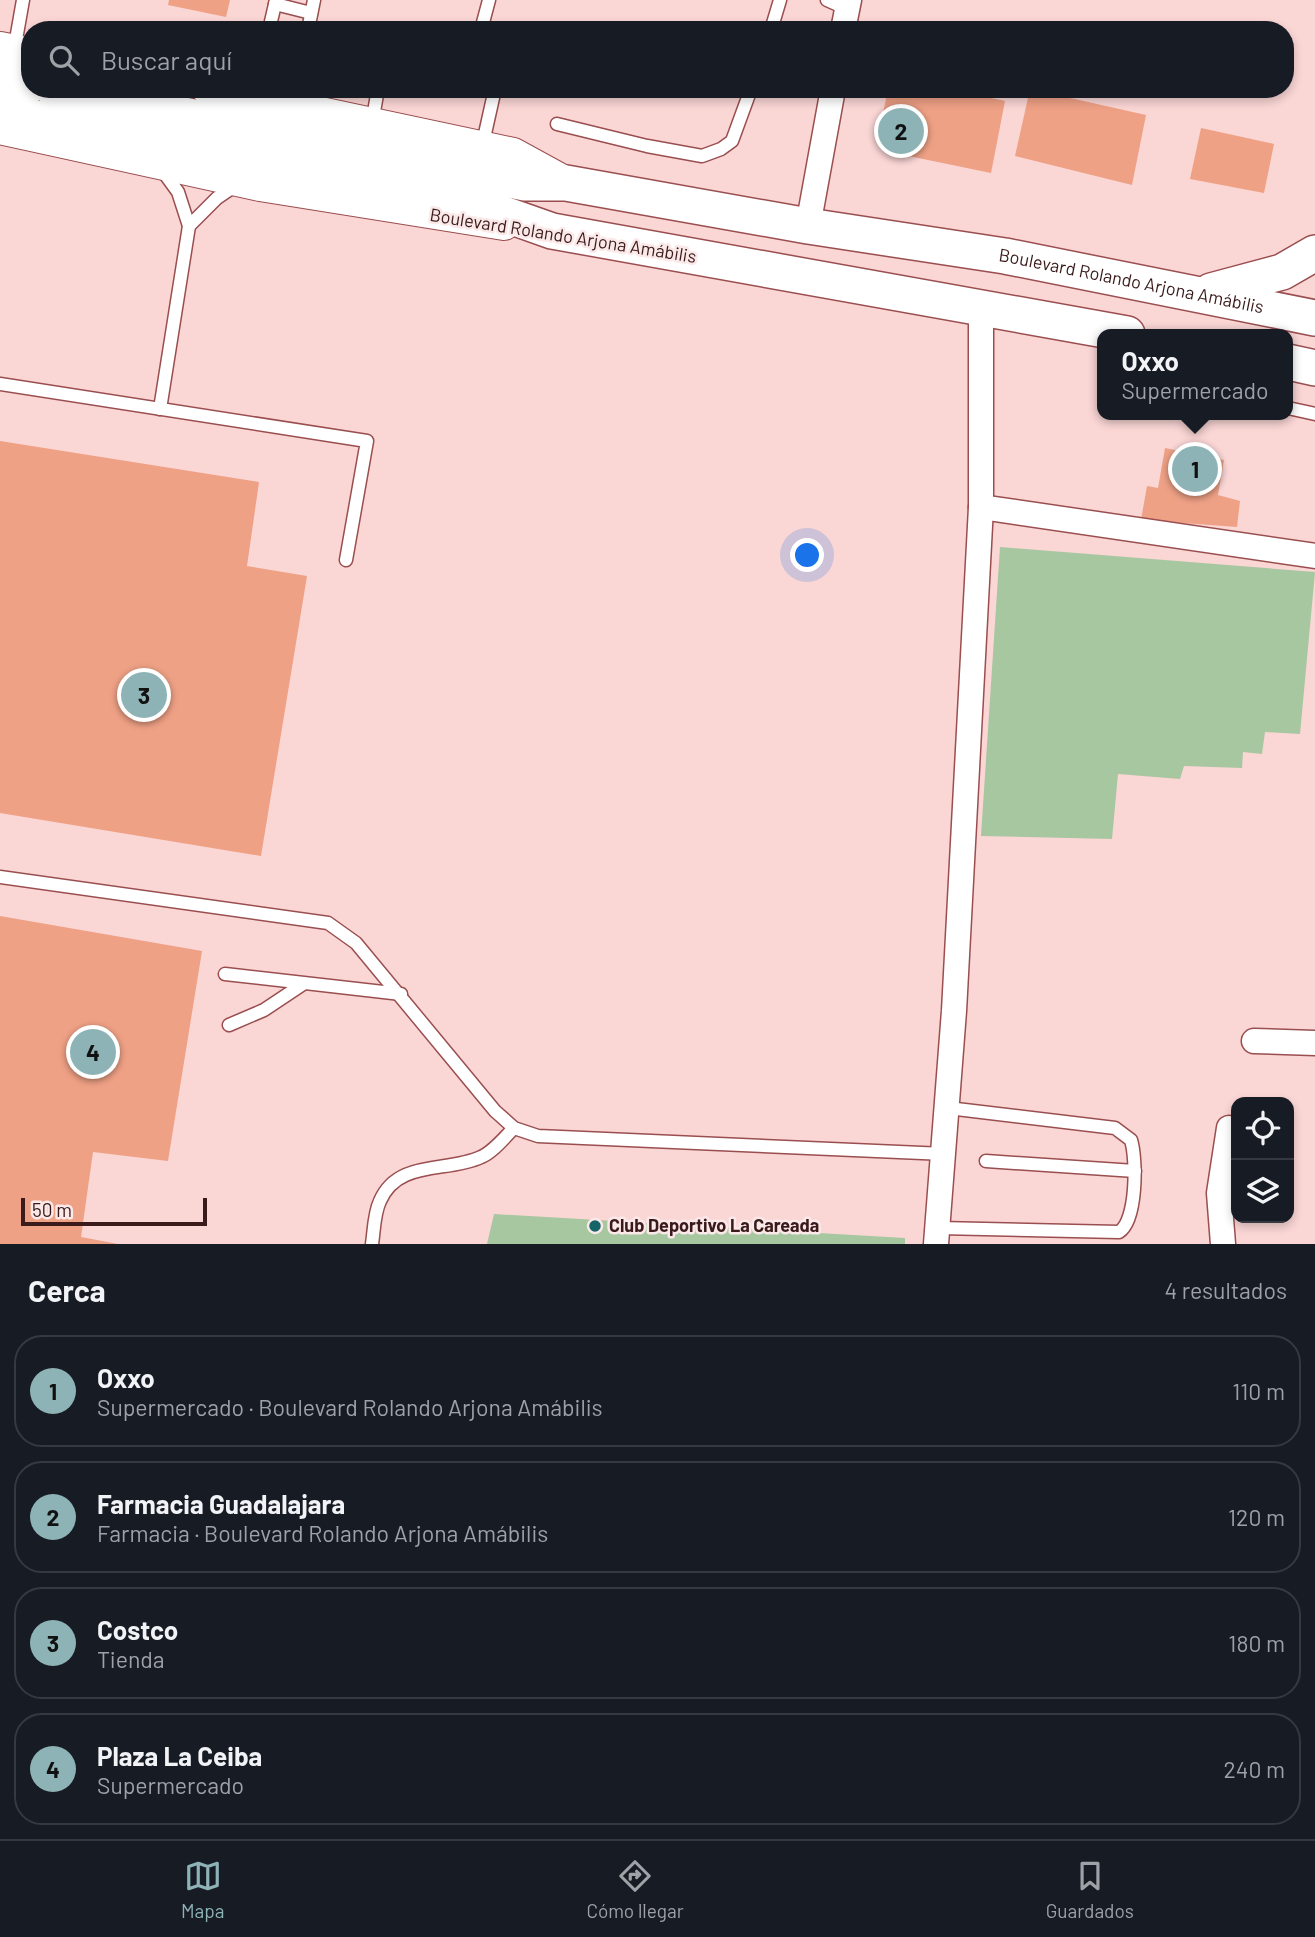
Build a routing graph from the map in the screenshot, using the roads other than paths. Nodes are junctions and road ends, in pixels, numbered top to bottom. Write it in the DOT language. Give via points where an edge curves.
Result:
graph roads {
  1 [pos="23,0"];
  2 [pos="489,0"];
  3 [pos="780,0"];
  4 [pos="275,2"];
  5 [pos="313,6"];
  6 [pos="271,21"];
  7 [pos="483,21"];
  8 [pos="774,21"];
  9 [pos="9,83"];
  10 [pos="36,98"];
  11 [pos="87,98"];
  12 [pos="98,98"];
  13 [pos="293,98"];
  14 [pos="376,98"];
  15 [pos="492,98"];
  16 [pos="748,98"];
  17 [pos="830,98"];
  18 [pos="372,123"];
  19 [pos="557,124"];
  20 [pos="155,163"];
  21 [pos="465,171"];
  22 [pos="260,185"];
  23 [pos="189,226"];
  24 [pos="808,226"];
  25 [pos="552,230"];
  26 [pos="1315,253"];
  27 [pos="1198,293"];
  28 [pos="981,310"];
  29 [pos="1315,318"];
  30 [pos="1097,329"];
  31 [pos="1293,363"];
  32 [pos="1315,368"];
  33 [pos="0,384"];
  34 [pos="160,409"];
  35 [pos="1293,409"];
  36 [pos="1315,414"];
  37 [pos="981,507"];
  38 [pos="1315,556"];
  39 [pos="346,560"];
  40 [pos="0,877"];
  41 [pos="225,974"];
  42 [pos="303,984"];
  43 [pos="401,994"];
  44 [pos="229,1025"];
  45 [pos="1254,1041"];
  46 [pos="1315,1043"];
  47 [pos="948,1108"];
  48 [pos="514,1128"];
  49 [pos="1229,1128"];
  50 [pos="945,1154"];
  51 [pos="986,1161"];
  52 [pos="1135,1171"];
  53 [pos="938,1236"];
  54 [pos="372,1244"];
  55 [pos="1223,1244"];
  1 -- 9 [label="lane"];
  2 -- 7 [label="lane"];
  3 -- 8 [label="lane"];
  4 -- 5 [label="lane"];
  4 -- 6 [label="lane"];
  10 -- 20 [label="street, Boulevard Rolando Arjona Amábilis"];
  11 -- 21 [label="main road, Boulevard Rolando Arjona Amábilis"];
  12 -- 21 [label="main road"];
  13 -- 18 [label="street"];
  14 -- 18 [label="lane"];
  15 -- 21 [label="lane"];
  16 -- 19 [label="lane" via="732,141 702,156"];
  17 -- 24 [label="street"];
  18 -- 21 [label="street"];
  20 -- 22 [label="street, Boulevard Rolando Arjona Amábilis"];
  20 -- 23 [label="lane" via="178,192"];
  21 -- 24 [label="main road, Boulevard Rolando Arjona Amábilis" via="525,183 566,183"];
  21 -- 25 [label="main road"];
  22 -- 23 [label="lane" via="234,185"];
  22 -- 25 [label="street, Boulevard Rolando Arjona Amábilis"];
  23 -- 34 [label="lane"];
  24 -- 27 [label="main road, Boulevard Rolando Arjona Amábilis" via="1005,256"];
  25 -- 28 [label="main road, Boulevard Rolando Arjona Amábilis"];
  26 -- 27 [label="main road" via="1282,272"];
  27 -- 29 [label="main road, Boulevard Rolando Arjona Amábilis"];
  28 -- 30 [label="main road, Boulevard Rolando Arjona Amábilis"];
  28 -- 37 [label="street"];
  31 -- 32 [label="main road"];
  33 -- 34 [label="lane"];
  34 -- 39 [label="lane" via="367,441"];
  35 -- 36 [label="lane"];
  37 -- 38 [label="street"];
  37 -- 47 [label="street"];
  40 -- 43 [label="lane" via="328,923 356,943"];
  41 -- 42 [label="lane"];
  42 -- 43 [label="lane"];
  42 -- 44 [label="lane" via="264,1010"];
  43 -- 48 [label="lane" via="495,1111"];
  45 -- 46 [label="street"];
  47 -- 50 [label="street"];
  47 -- 52 [label="lane" via="1115,1128 1131,1140"];
  48 -- 50 [label="lane" via="538,1136"];
  48 -- 54 [label="lane" via="484,1156 458,1166 416,1169 396,1181 380,1200"];
  49 -- 55 [label="street" via="1219,1194"];
  50 -- 53 [label="street"];
  51 -- 52 [label="lane"];
  52 -- 53 [label="lane" via="1130,1218 1119,1232"];
}
